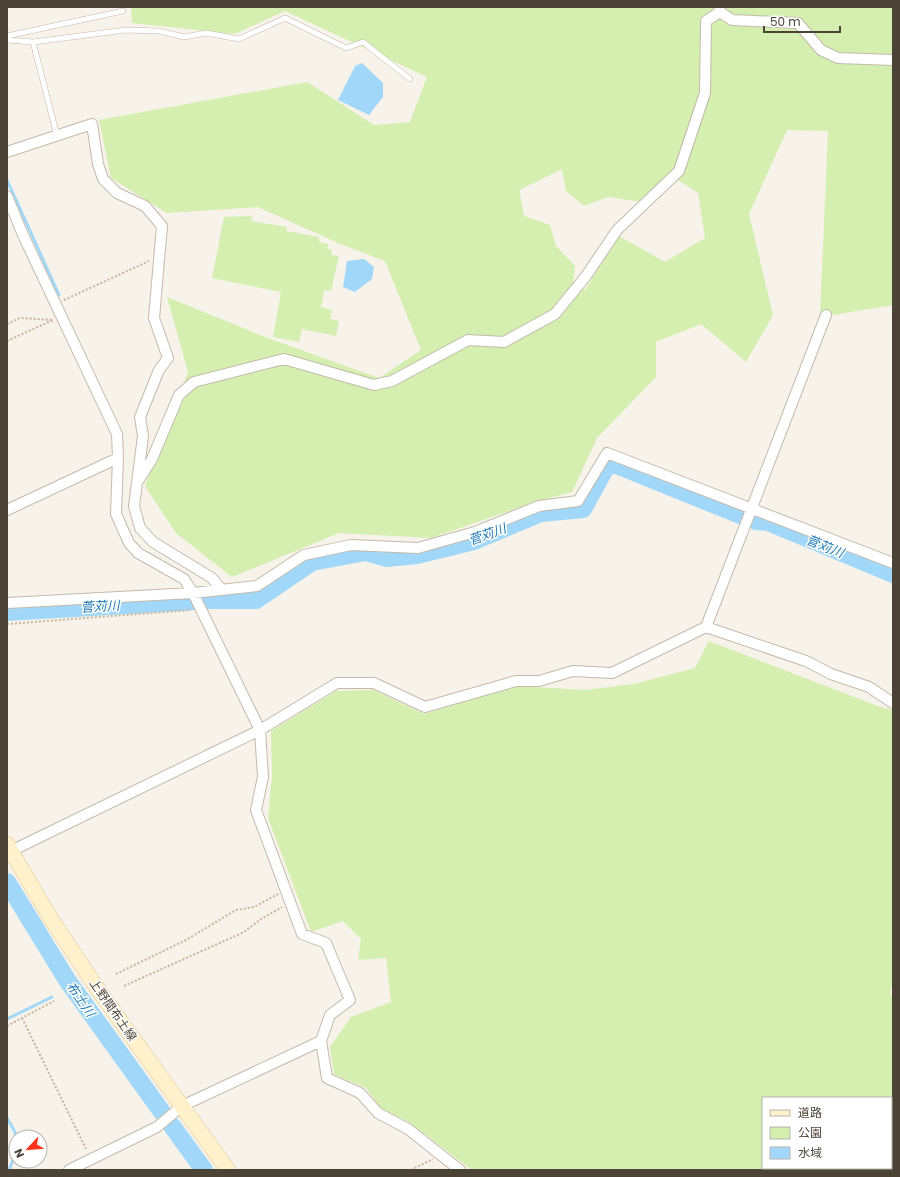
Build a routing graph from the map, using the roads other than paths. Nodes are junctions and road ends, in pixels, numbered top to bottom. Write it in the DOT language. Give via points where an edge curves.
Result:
graph roads {
  1 [pos="719,10"];
  2 [pos="123,11"];
  3 [pos="7,36"];
  4 [pos="7,40"];
  5 [pos="33,42"];
  6 [pos="893,60"];
  7 [pos="410,79"];
  8 [pos="57,136"];
  9 [pos="7,152"];
  10 [pos="7,196"];
  11 [pos="826,315"];
  12 [pos="118,458"];
  13 [pos="138,481"];
  14 [pos="750,509"];
  15 [pos="7,510"];
  16 [pos="893,563"];
  17 [pos="222,590"];
  18 [pos="193,592"];
  19 [pos="7,603"];
  20 [pos="706,627"];
  21 [pos="893,703"];
  22 [pos="260,730"];
  23 [pos="9,848"];
  24 [pos="321,1041"];
  25 [pos="182,1106"];
  26 [pos="69,1170"];
  27 [pos="228,1170"];
  28 [pos="460,1170"];
  1 -- 6 [label="street" via="732,20 798,23 821,50 838,58"];
  1 -- 13 [label="street" via="706,21 705,94 679,171 617,230 556,314 504,342 468,340 392,381 374,385 284,360 194,382 179,395 152,459"];
  2 -- 3 [label="lane"];
  4 -- 5 [label="lane"];
  5 -- 7 [label="lane" via="126,30 159,31 184,37 206,33 239,39 285,18 346,48 363,42"];
  5 -- 8 [label="lane"];
  8 -- 9 [label="street"];
  8 -- 13 [label="street" via="92,124 103,179 117,193 144,206 162,226 154,318 168,358 159,370 140,417 143,436"];
  10 -- 12 [label="street" via="56,304 58,318 117,434"];
  11 -- 14 [label="street"];
  12 -- 15 [label="street"];
  12 -- 18 [label="street" via="116,514 129,543 138,553 184,579"];
  13 -- 17 [label="street" via="134,506 140,528 153,542 212,578"];
  14 -- 16 [label="street"];
  14 -- 17 [label="street" via="607,453 578,501 539,506 475,532 418,548 351,545 304,555 257,586"];
  14 -- 20 [label="street"];
  17 -- 18 [label="street"];
  18 -- 19 [label="street"];
  18 -- 22 [label="street"];
  20 -- 21 [label="street" via="806,661 831,674 869,687"];
  20 -- 22 [label="street" via="612,673 572,671 539,681 516,681 425,707 374,683 337,682"];
  22 -- 23 [label="street"];
  22 -- 24 [label="street" via="263,777 256,810 302,934 326,944 350,1000 330,1016"];
  23 -- 25 [label="main road, 上野間布土線" via="51,919 99,991"];
  24 -- 25 [label="street"];
  24 -- 28 [label="street" via="326,1078 360,1093 378,1113 408,1129"];
  25 -- 26 [label="street" via="157,1127"];
  25 -- 27 [label="main road, 上野間布土線"];
}
